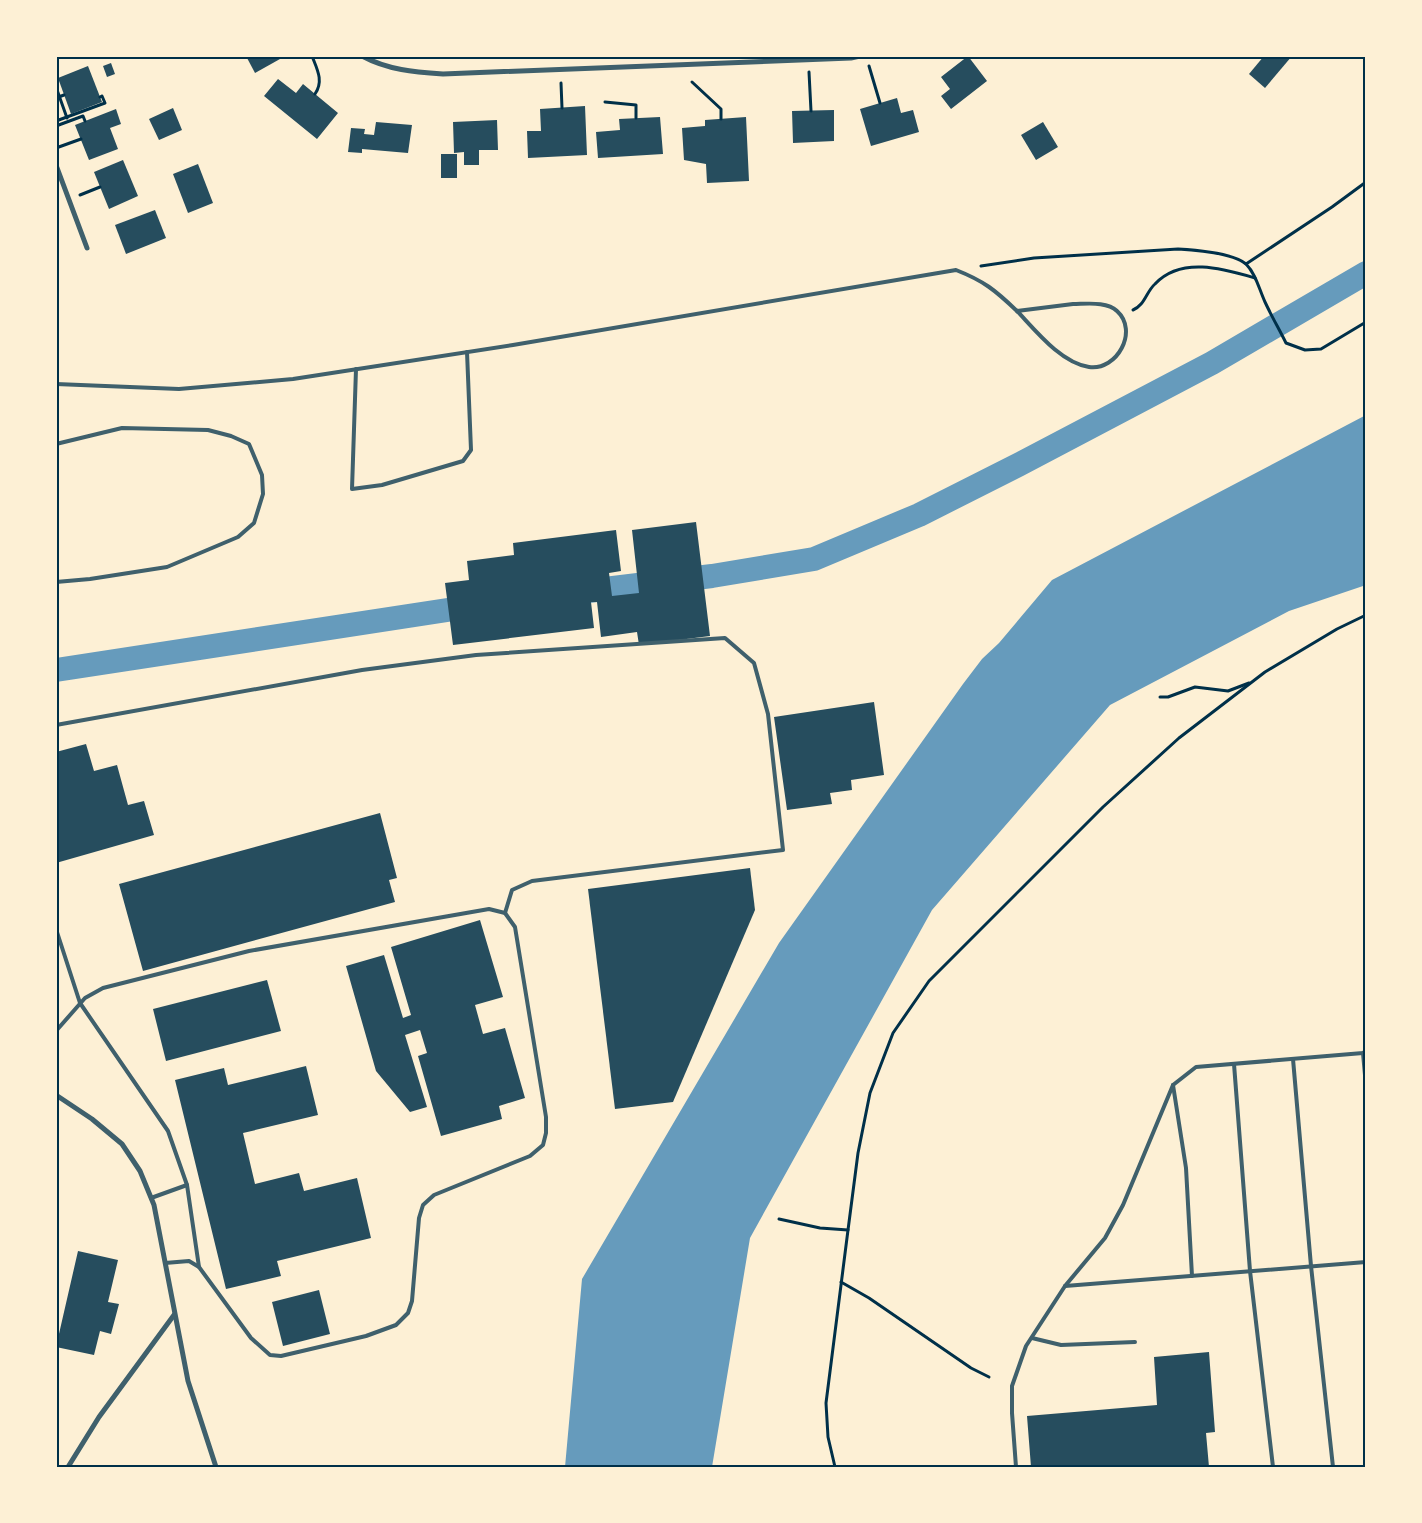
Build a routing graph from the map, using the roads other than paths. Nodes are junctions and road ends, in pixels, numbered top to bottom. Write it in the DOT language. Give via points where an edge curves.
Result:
graph roads {
  1 [pos="362,56"];
  2 [pos="860,56"];
  3 [pos="56,165"];
  4 [pos="87,248"];
  5 [pos="1017,311"];
  6 [pos="467,352"];
  7 [pos="356,369"];
  8 [pos="56,384"];
  9 [pos="56,444"];
  10 [pos="56,582"];
  11 [pos="56,725"];
  12 [pos="505,913"];
  13 [pos="56,929"];
  14 [pos="80,1003"];
  15 [pos="56,1031"];
  16 [pos="1365,1053"];
  17 [pos="1293,1059"];
  18 [pos="1234,1064"];
  19 [pos="1173,1085"];
  20 [pos="1366,1086"];
  21 [pos="56,1095"];
  22 [pos="187,1185"];
  23 [pos="151,1198"];
  24 [pos="1366,1262"];
  25 [pos="164,1263"];
  26 [pos="1311,1266"];
  27 [pos="198,1267"];
  28 [pos="1250,1271"];
  29 [pos="1192,1276"];
  30 [pos="1066,1286"];
  31 [pos="174,1315"];
  32 [pos="1032,1338"];
  33 [pos="1135,1342"];
  34 [pos="68,1467"];
  35 [pos="216,1467"];
  36 [pos="1016,1467"];
  37 [pos="1273,1467"];
  38 [pos="1333,1467"];
  1 -- 2 [label="street" via="391,68 443,74"];
  3 -- 4 [label="street"];
  5 -- 5 [label="lane" via="1073,304 1111,307 1120,314 1125,326 1121,350 1102,366 1088,367 1058,351"];
  5 -- 6 [label="lane" via="1000,294 956,270"];
  6 -- 7 [label="lane"];
  6 -- 7 [label="lane" via="471,450 463,461 382,485 352,490"];
  7 -- 8 [label="lane" via="293,379 179,389"];
  9 -- 10 [label="lane" via="122,428 216,432 249,444 262,475 263,494 254,523 238,537 167,567"];
  11 -- 12 [label="lane" via="362,670 476,655 725,638 754,664 768,714 784,850 532,881 512,890"];
  12 -- 14 [label="lane" via="489,908 249,952 103,988"];
  12 -- 27 [label="lane" via="515,927 546,1117 545,1139 530,1156 434,1195 423,1205 408,1313 396,1325 366,1336 281,1356 270,1355 251,1338"];
  13 -- 14 [label="lane"];
  14 -- 15 [label="lane"];
  14 -- 22 [label="lane" via="168,1132"];
  16 -- 17 [label="lane"];
  16 -- 20 [label="lane"];
  17 -- 18 [label="lane"];
  17 -- 26 [label="lane"];
  18 -- 19 [label="lane" via="1196,1067"];
  18 -- 28 [label="lane"];
  19 -- 29 [label="lane" via="1186,1168"];
  19 -- 30 [label="lane" via="1123,1205 1105,1238"];
  21 -- 23 [label="street" via="122,1144 140,1171"];
  22 -- 23 [label="lane"];
  22 -- 27 [label="lane"];
  23 -- 25 [label="street"];
  24 -- 26 [label="lane"];
  25 -- 27 [label="lane" via="189,1261"];
  25 -- 31 [label="street"];
  26 -- 28 [label="lane"];
  26 -- 38 [label="lane"];
  28 -- 29 [label="lane"];
  28 -- 37 [label="lane"];
  29 -- 30 [label="lane"];
  30 -- 32 [label="lane"];
  31 -- 34 [label="street" via="99,1417"];
  31 -- 35 [label="street" via="188,1381"];
  32 -- 33 [label="lane" via="1061,1345"];
  32 -- 36 [label="lane" via="1012,1386"];
}
